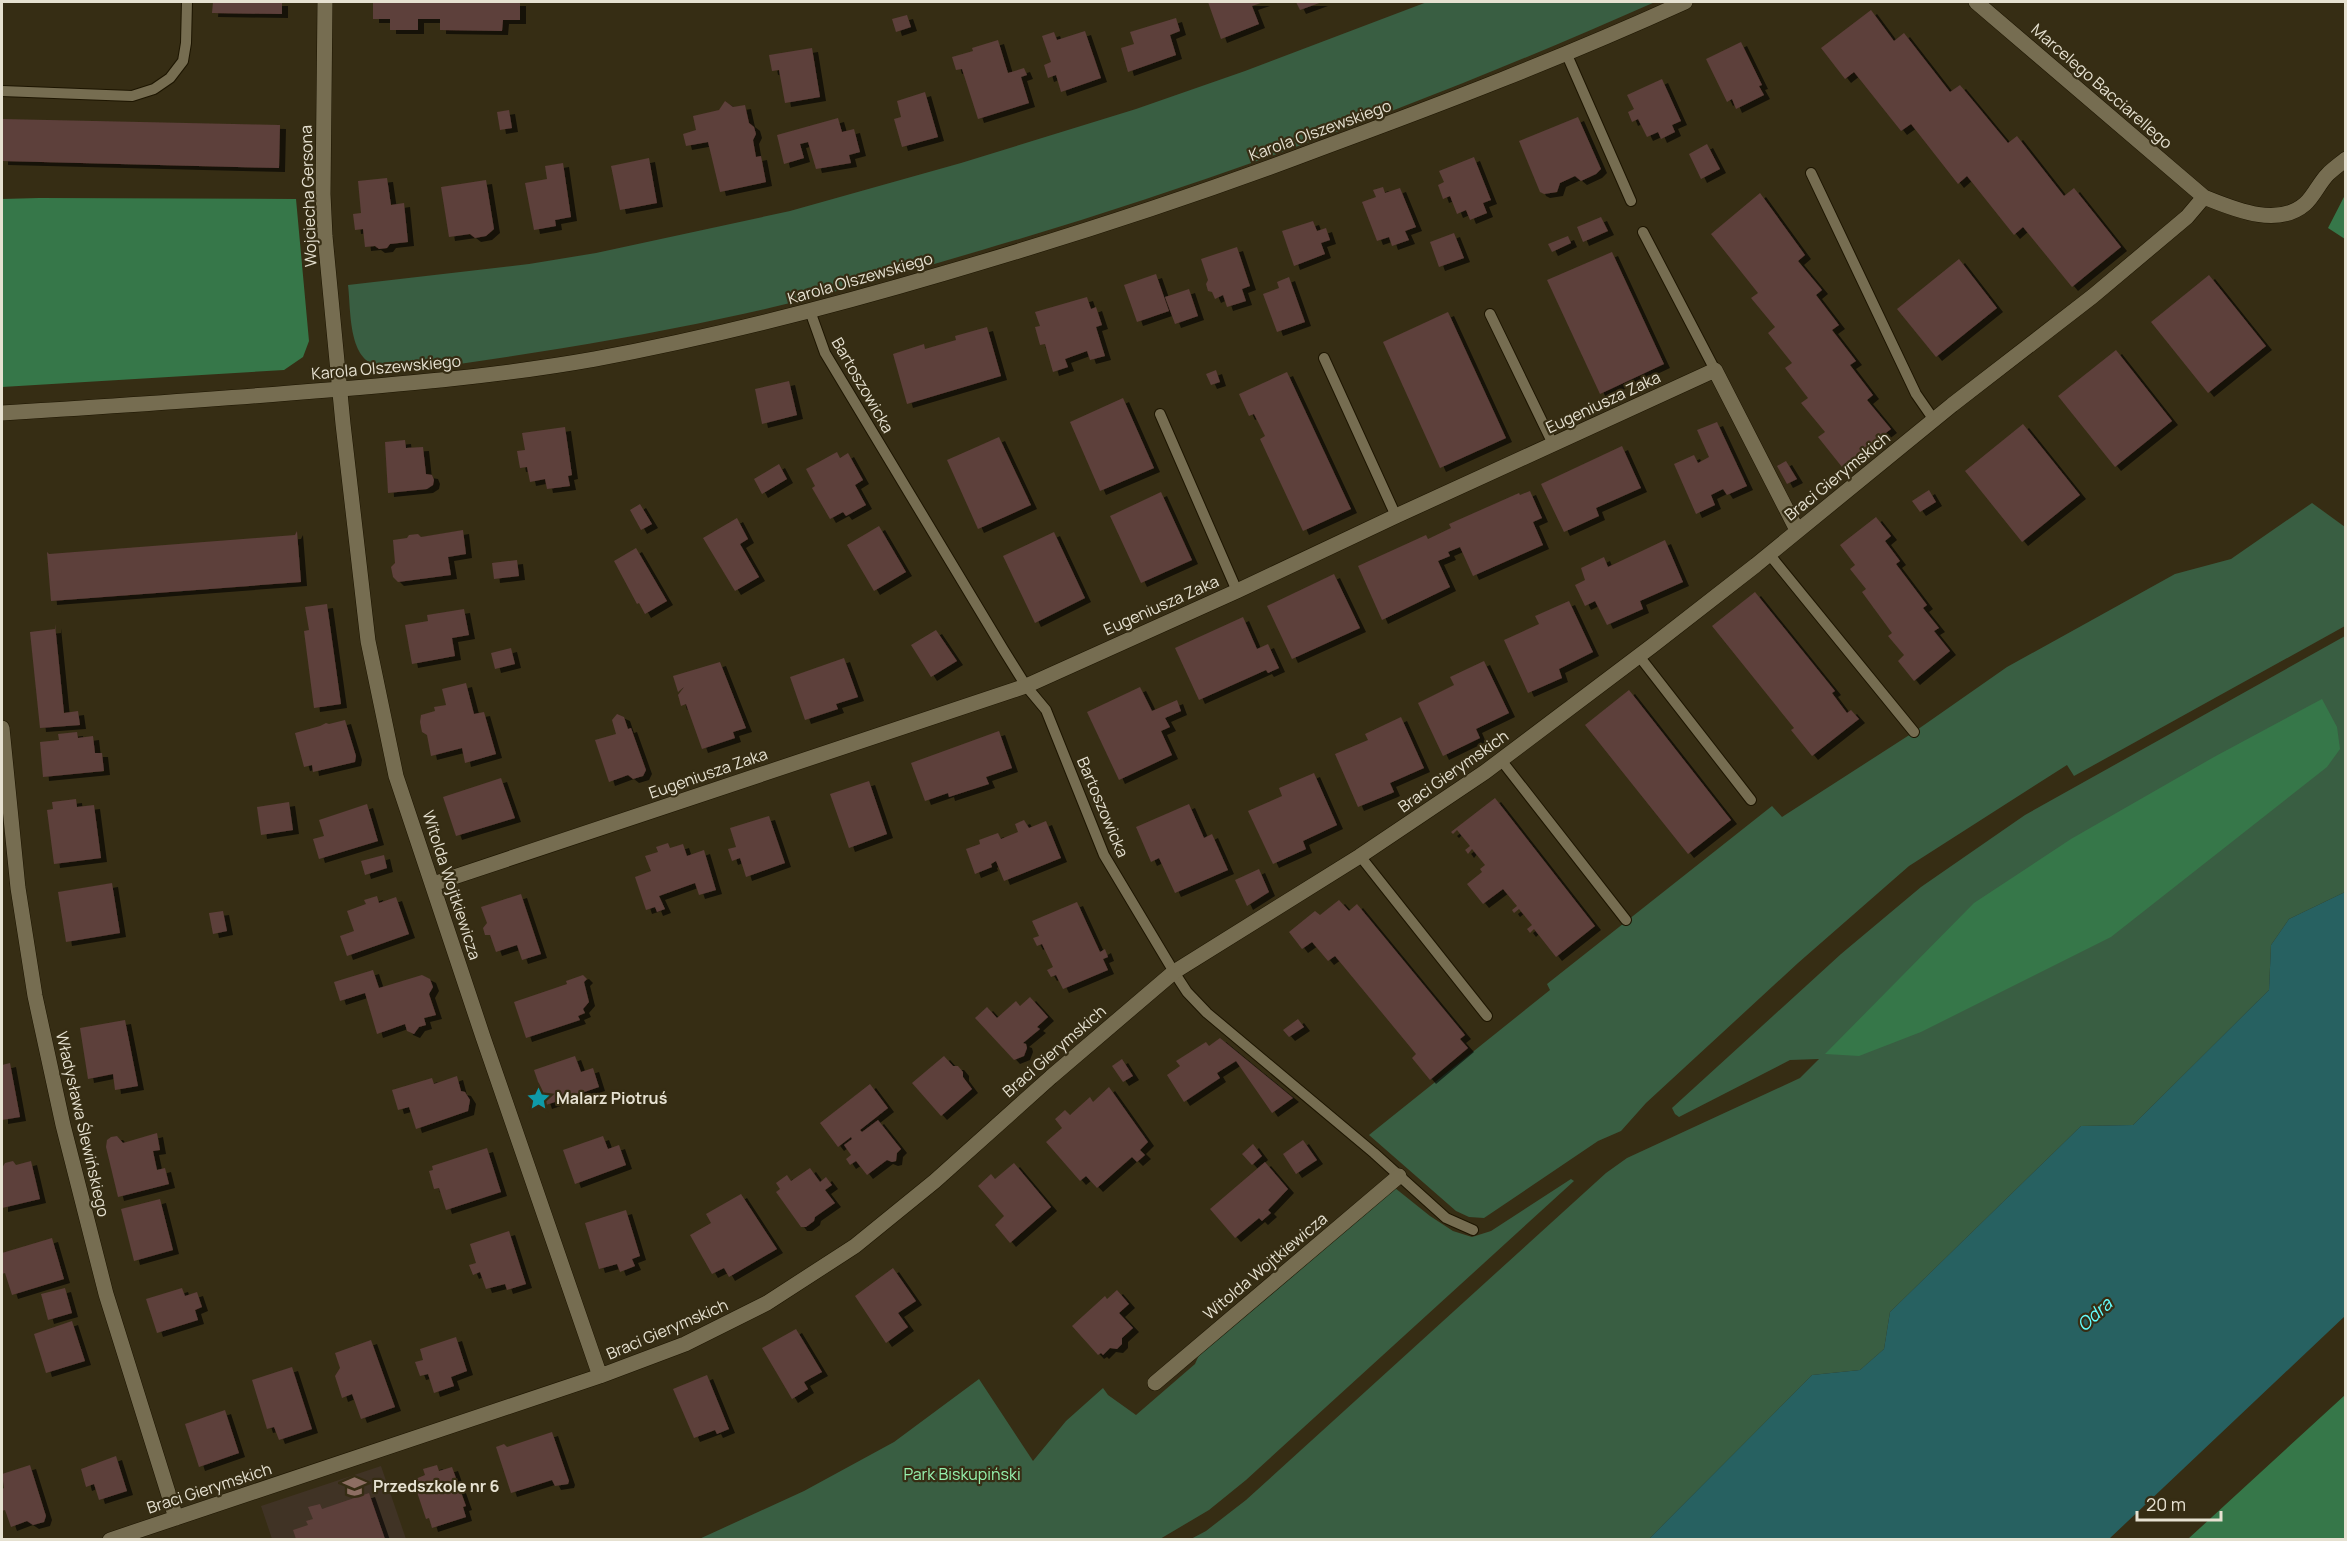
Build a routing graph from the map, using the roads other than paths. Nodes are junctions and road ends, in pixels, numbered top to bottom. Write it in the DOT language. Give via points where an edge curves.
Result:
graph roads {
  1 [pos="187,2"];
  2 [pos="325,2"];
  3 [pos="1685,2"];
  4 [pos="1976,2"];
  5 [pos="1567,55"];
  6 [pos="2,92"];
  7 [pos="2346,159"];
  8 [pos="1811,173"];
  9 [pos="2205,197"];
  10 [pos="1631,201"];
  11 [pos="1643,232"];
  12 [pos="810,311"];
  13 [pos="1490,314"];
  14 [pos="1324,358"];
  15 [pos="1715,370"];
  16 [pos="339,389"];
  17 [pos="2,413"];
  18 [pos="1160,414"];
  19 [pos="1934,420"];
  20 [pos="1553,444"];
  21 [pos="1396,516"];
  22 [pos="1797,530"];
  23 [pos="1769,554"];
  24 [pos="1237,591"];
  25 [pos="1639,656"];
  26 [pos="1026,686"];
  27 [pos="2,728"];
  28 [pos="1914,732"];
  29 [pos="1501,760"];
  30 [pos="1751,800"];
  31 [pos="1360,856"];
  32 [pos="433,884"];
  33 [pos="1626,920"];
  34 [pos="1174,972"];
  35 [pos="1487,1016"];
  36 [pos="1399,1176"];
  37 [pos="1473,1230"];
  38 [pos="600,1376"];
  39 [pos="1155,1383"];
  40 [pos="176,1518"];
  41 [pos="110,1539"];
  1 -- 6 [label="lane" via="183,61 170,78 154,89 132,96"];
  2 -- 16 [label="street, Wojciecha Gersona" via="323,194"];
  3 -- 5 [label="street, Karola Olszewskiego"];
  4 -- 9 [label="street, Marcelego Bacciarellego"];
  5 -- 10 [label="lane"];
  5 -- 12 [label="street, Karola Olszewskiego" via="1138,215"];
  7 -- 9 [label="street" via="2328,174 2305,204 2288,213 2238,211"];
  8 -- 19 [label="lane" via="1916,394"];
  9 -- 19 [label="street, Braci Gierymskich" via="2187,217 2093,296"];
  11 -- 15 [label="lane"];
  12 -- 16 [label="street, Karola Olszewskiego" via="596,358 465,378"];
  12 -- 26 [label="lane, Bartoszowicka" via="825,352"];
  13 -- 20 [label="lane"];
  14 -- 21 [label="lane"];
  15 -- 20 [label="street, Eugeniusza Zaka"];
  15 -- 22 [label="street"];
  16 -- 17 [label="street, Karola Olszewskiego"];
  16 -- 32 [label="street, Witolda Wojtkiewicza" via="368,641 396,776"];
  18 -- 24 [label="lane"];
  19 -- 22 [label="street, Braci Gierymskich"];
  20 -- 21 [label="street, Eugeniusza Zaka"];
  21 -- 24 [label="street, Eugeniusza Zaka"];
  22 -- 23 [label="street, Braci Gierymskich"];
  23 -- 25 [label="street, Braci Gierymskich"];
  23 -- 28 [label="lane"];
  24 -- 26 [label="street, Eugeniusza Zaka"];
  25 -- 29 [label="street, Braci Gierymskich"];
  25 -- 30 [label="lane"];
  26 -- 32 [label="street, Eugeniusza Zaka"];
  26 -- 34 [label="lane, Bartoszowicka" via="1046,710 1104,855"];
  27 -- 40 [label="street, Władysława Ślewińskiego" via="20,899 35,996 63,1125 106,1294"];
  29 -- 31 [label="street, Braci Gierymskich"];
  29 -- 33 [label="lane"];
  31 -- 34 [label="street, Braci Gierymskich"];
  31 -- 35 [label="lane"];
  32 -- 38 [label="street, Witolda Wojtkiewicza"];
  34 -- 36 [label="lane, Bartoszowicka" via="1207,1013"];
  34 -- 38 [label="street, Braci Gierymskich" via="855,1246 735,1320 685,1344"];
  36 -- 37 [label="lane, Bartoszowicka" via="1446,1218"];
  36 -- 39 [label="street, Witolda Wojtkiewicza"];
  38 -- 40 [label="street, Braci Gierymskich"];
  40 -- 41 [label="street, Braci Gierymskich"];
}
